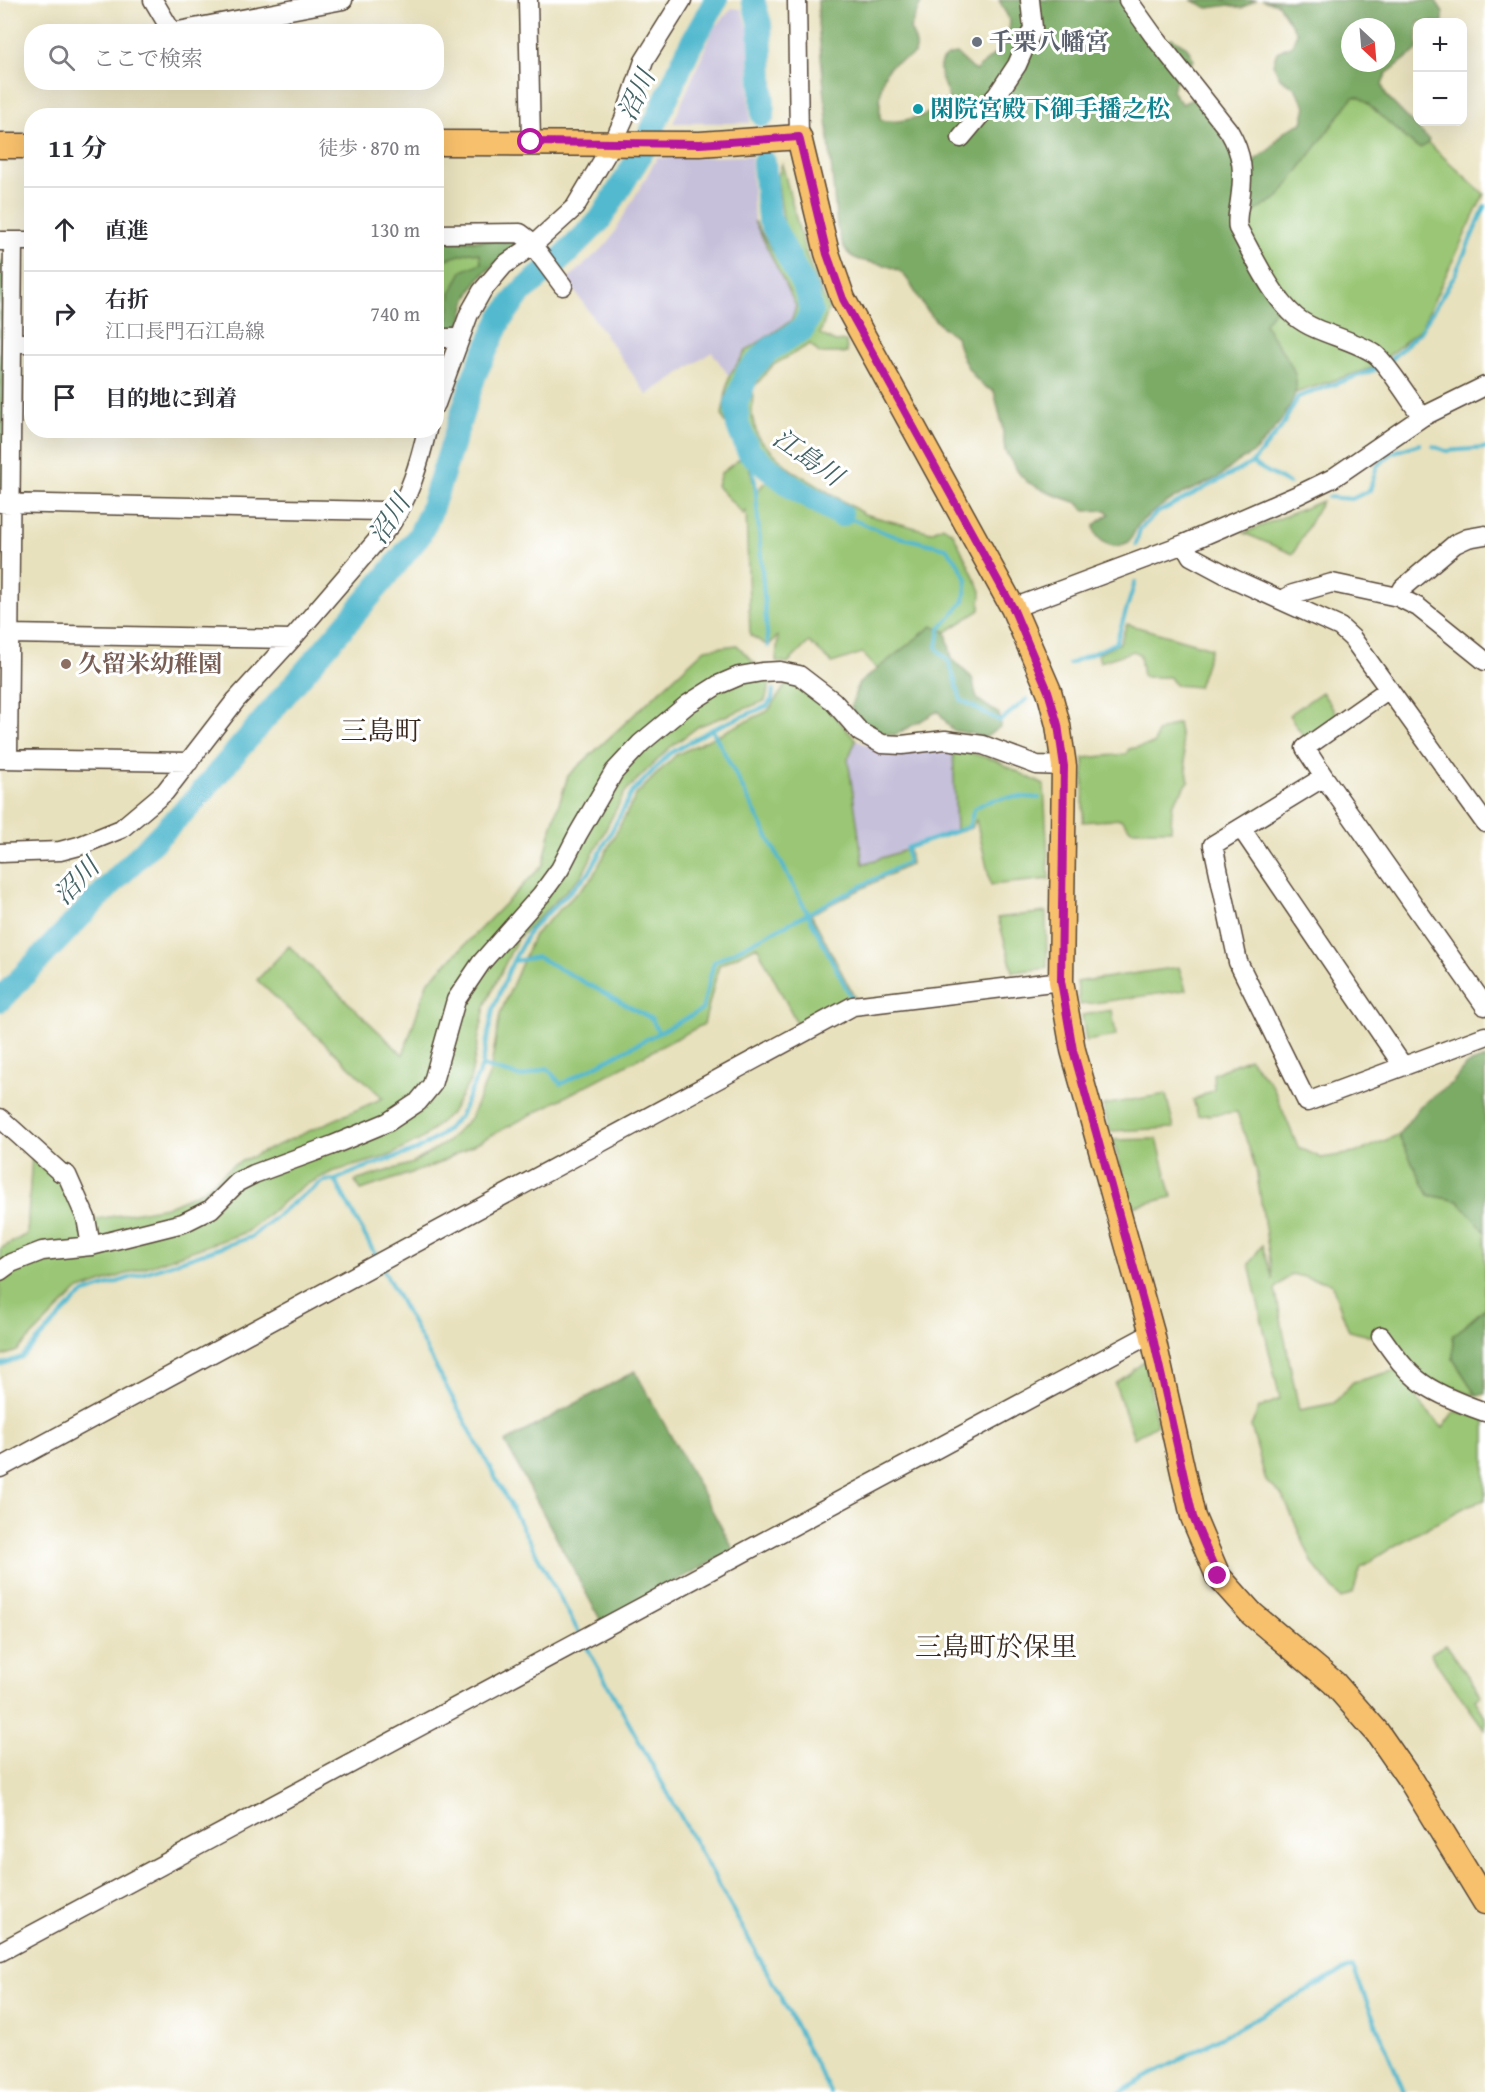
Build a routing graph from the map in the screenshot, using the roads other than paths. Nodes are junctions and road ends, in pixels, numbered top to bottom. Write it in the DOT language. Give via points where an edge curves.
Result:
graph roads {
  1 [pos="153,0"];
  2 [pos="343,0"];
  3 [pos="528,0"];
  4 [pos="682,0"];
  5 [pos="797,0"];
  6 [pos="1030,0"];
  7 [pos="1128,0"];
  8 [pos="168,24"];
  9 [pos="216,24"];
  10 [pos="799,137"];
  11 [pos="961,138"];
  12 [pos="531,142"];
  13 [pos="444,143"];
  14 [pos="618,143"];
  15 [pos="0,146"];
  16 [pos="24,146"];
  17 [pos="444,234"];
  18 [pos="6,241"];
  19 [pos="24,241"];
  20 [pos="532,246"];
  21 [pos="563,286"];
  22 [pos="444,338"];
  23 [pos="460,338"];
  24 [pos="12,343"];
  25 [pos="24,343"];
  26 [pos="444,382"];
  27 [pos="1485,386"];
  28 [pos="1422,417"];
  29 [pos="425,438"];
  30 [pos="5,503"];
  31 [pos="397,515"];
  32 [pos="1485,535"];
  33 [pos="1184,544"];
  34 [pos="1398,597"];
  35 [pos="1282,600"];
  36 [pos="1013,608"];
  37 [pos="9,634"];
  38 [pos="292,639"];
  39 [pos="1485,662"];
  40 [pos="1389,689"];
  41 [pos="4,759"];
  42 [pos="189,762"];
  43 [pos="1064,766"];
  44 [pos="1324,777"];
  45 [pos="1485,823"];
  46 [pos="1241,828"];
  47 [pos="0,853"];
  48 [pos="1061,981"];
  49 [pos="1485,1006"];
  50 [pos="1485,1036"];
  51 [pos="1403,1066"];
  52 [pos="0,1118"];
  53 [pos="92,1246"];
  54 [pos="0,1271"];
  55 [pos="1152,1333"];
  56 [pos="1381,1336"];
  57 [pos="1485,1412"];
  58 [pos="0,1468"];
  59 [pos="1485,1902"];
  60 [pos="0,1952"];
  1 -- 8 [label="street"];
  2 -- 9 [label="street"];
  3 -- 12 [label="street"];
  4 -- 14 [label="street" via="644,61"];
  5 -- 10 [label="street"];
  6 -- 11 [label="street" via="1033,28 1017,65"];
  7 -- 28 [label="street" via="1239,148 1242,188 1238,228 1269,283 1303,322 1376,355"];
  10 -- 14 [label="main road" via="689,144"];
  10 -- 36 [label="main road" via="827,254 843,299"];
  12 -- 13 [label="main road"];
  12 -- 14 [label="main road"];
  14 -- 20 [label="street" via="575,207"];
  15 -- 16 [label="main road"];
  17 -- 20 [label="street" via="520,233"];
  18 -- 19 [label="street"];
  18 -- 24 [label="street"];
  20 -- 21 [label="street"];
  20 -- 23 [label="street" via="504,265 482,291"];
  22 -- 23 [label="street"];
  23 -- 26 [label="street"];
  24 -- 25 [label="street"];
  24 -- 30 [label="street"];
  27 -- 28 [label="street"];
  28 -- 33 [label="street" via="1333,478"];
  29 -- 31 [label="street" via="417,472"];
  30 -- 31 [label="street" via="382,511"];
  30 -- 37 [label="street"];
  31 -- 38 [label="street"];
  32 -- 34 [label="street" via="1455,544 1403,588"];
  33 -- 35 [label="street" via="1191,556"];
  33 -- 36 [label="street"];
  34 -- 35 [label="street" via="1332,583"];
  34 -- 39 [label="street" via="1418,607"];
  35 -- 40 [label="street" via="1340,627"];
  36 -- 43 [label="main road" via="1048,691"];
  37 -- 38 [label="street"];
  37 -- 41 [label="street"];
  38 -- 42 [label="street" via="236,700"];
  40 -- 44 [label="street" via="1305,747"];
  40 -- 45 [label="street"];
  41 -- 42 [label="street"];
  42 -- 47 [label="street" via="165,792 121,829 60,851"];
  43 -- 48 [label="main road"];
  43 -- 53 [label="street" via="1037,765 983,745 945,740 882,744 860,732 833,701 799,675 762,672 718,685 640,743 614,772 560,869 481,963 456,1000 432,1085 418,1102 388,1122 238,1182 211,1209 183,1223"];
  44 -- 46 [label="street"];
  44 -- 49 [label="street"];
  46 -- 51 [label="street"];
  46 -- 51 [label="street" via="1213,845 1238,962 1307,1102"];
  48 -- 55 [label="main road" via="1073,1050"];
  48 -- 58 [label="street" via="853,1006"];
  50 -- 51 [label="street"];
  52 -- 53 [label="street" via="67,1175 86,1218"];
  53 -- 54 [label="street" via="42,1251"];
  55 -- 59 [label="main road" via="1193,1517 1218,1576 1252,1614 1334,1683 1377,1732"];
  55 -- 60 [label="street"];
  56 -- 57 [label="street" via="1419,1381 1465,1406"];
}
